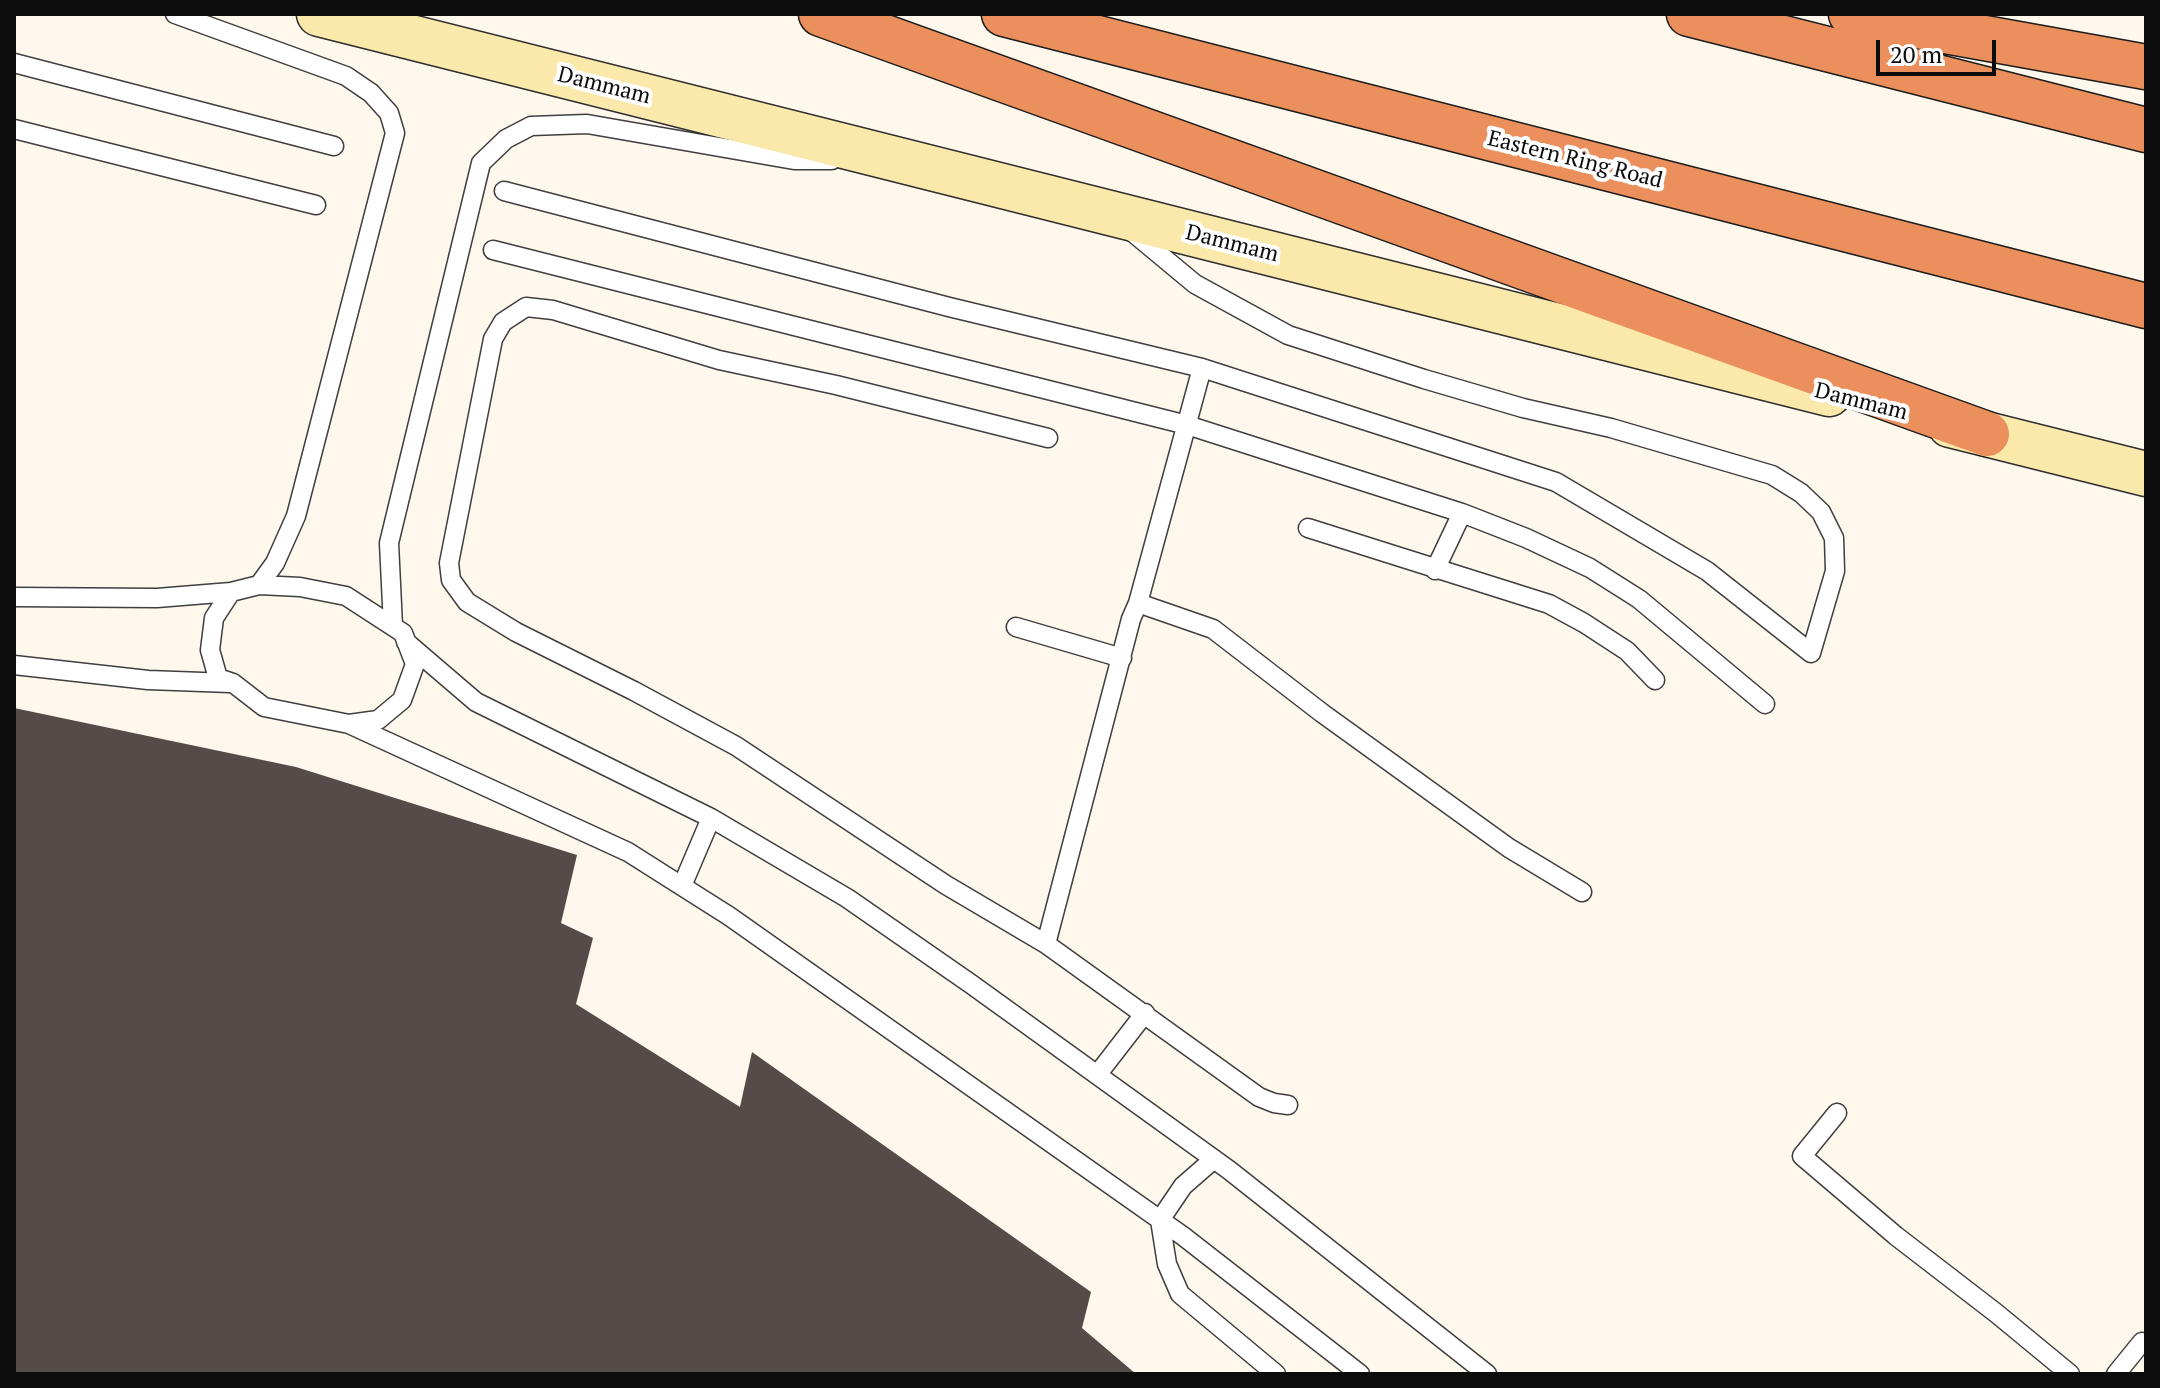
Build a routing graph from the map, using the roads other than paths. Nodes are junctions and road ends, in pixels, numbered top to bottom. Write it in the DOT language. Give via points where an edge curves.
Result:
graph roads {
  1 [pos="175,14"];
  2 [pos="319,14"];
  3 [pos="821,14"];
  4 [pos="1004,14"];
  5 [pos="1689,14"];
  6 [pos="1851,14"];
  7 [pos="14,63"];
  8 [pos="2146,67"];
  9 [pos="14,129"];
  10 [pos="2146,130"];
  11 [pos="334,146"];
  12 [pos="901,161"];
  13 [pos="504,191"];
  14 [pos="316,205"];
  15 [pos="1110,213"];
  16 [pos="493,250"];
  17 [pos="2146,306"];
  18 [pos="1202,368"];
  19 [pos="1187,425"];
  20 [pos="1987,434"];
  21 [pos="1048,438"];
  22 [pos="2146,474"];
  23 [pos="1462,513"];
  24 [pos="1308,528"];
  25 [pos="1435,570"];
  26 [pos="259,585"];
  27 [pos="231,592"];
  28 [pos="14,597"];
  29 [pos="1138,603"];
  30 [pos="393,626"];
  31 [pos="1016,627"];
  32 [pos="406,642"];
  33 [pos="1122,658"];
  34 [pos="14,665"];
  35 [pos="1655,680"];
  36 [pos="233,683"];
  37 [pos="1765,704"];
  38 [pos="349,724"];
  39 [pos="711,818"];
  40 [pos="682,886"];
  41 [pos="1582,892"];
  42 [pos="1046,944"];
  43 [pos="1145,1013"];
  44 [pos="1097,1075"];
  45 [pos="1288,1105"];
  46 [pos="1837,1113"];
  47 [pos="1214,1159"];
  48 [pos="1160,1220"];
  49 [pos="2142,1342"];
  50 [pos="1276,1374"];
  51 [pos="1360,1374"];
  52 [pos="1487,1374"];
  53 [pos="2070,1374"];
  54 [pos="2116,1374"];
  1 -- 26 [label="lane" via="346,76 389,113 395,133 296,516"];
  2 -- 12 [label="street, Dammam"];
  3 -- 20 [label="highway"];
  4 -- 17 [label="highway, Eastern Ring Road"];
  5 -- 10 [label="highway"];
  6 -- 8 [label="highway"];
  7 -- 11 [label="lane"];
  9 -- 14 [label="lane"];
  12 -- 15 [label="street, Dammam"];
  12 -- 30 [label="lane" via="794,160 587,124 531,126 506,139 481,163 389,543"];
  13 -- 18 [label="lane"];
  15 -- 18 [label="lane" via="1195,284 1288,335 1523,408 1772,475 1801,493 1821,512 1834,538 1835,571 1811,653 1707,571 1556,482"];
  15 -- 20 [label="street, Dammam"];
  16 -- 19 [label="lane"];
  18 -- 19 [label="lane"];
  19 -- 23 [label="lane"];
  19 -- 29 [label="lane"];
  20 -- 22 [label="street, Dammam"];
  21 -- 42 [label="lane" via="719,360 553,310 526,307 503,322 493,339 449,563 451,580 467,602 736,746 946,885"];
  23 -- 25 [label="lane"];
  23 -- 37 [label="lane" via="1590,568 1639,599"];
  24 -- 25 [label="lane"];
  25 -- 35 [label="lane" via="1549,604 1627,651"];
  26 -- 27 [label="lane"];
  26 -- 30 [label="lane" via="346,596"];
  27 -- 28 [label="lane" via="157,598"];
  27 -- 36 [label="lane" via="214,618 210,650 218,678"];
  29 -- 33 [label="lane"];
  29 -- 41 [label="lane" via="1213,629 1509,848"];
  30 -- 32 [label="lane"];
  31 -- 33 [label="lane"];
  32 -- 38 [label="lane" via="415,664 402,700 378,720"];
  32 -- 39 [label="lane" via="476,702"];
  33 -- 42 [label="lane"];
  34 -- 36 [label="lane"];
  36 -- 38 [label="lane" via="264,707"];
  38 -- 40 [label="lane" via="628,852"];
  39 -- 40 [label="lane"];
  39 -- 44 [label="lane" via="847,898"];
  40 -- 48 [label="lane"];
  42 -- 43 [label="lane"];
  43 -- 44 [label="lane"];
  43 -- 45 [label="lane" via="1259,1097"];
  44 -- 47 [label="lane"];
  46 -- 53 [label="lane" via="1802,1156"];
  47 -- 48 [label="lane" via="1183,1186"];
  47 -- 52 [label="lane"];
  48 -- 50 [label="lane" via="1167,1264 1180,1294"];
  48 -- 51 [label="lane"];
  49 -- 54 [label="lane"];
}
